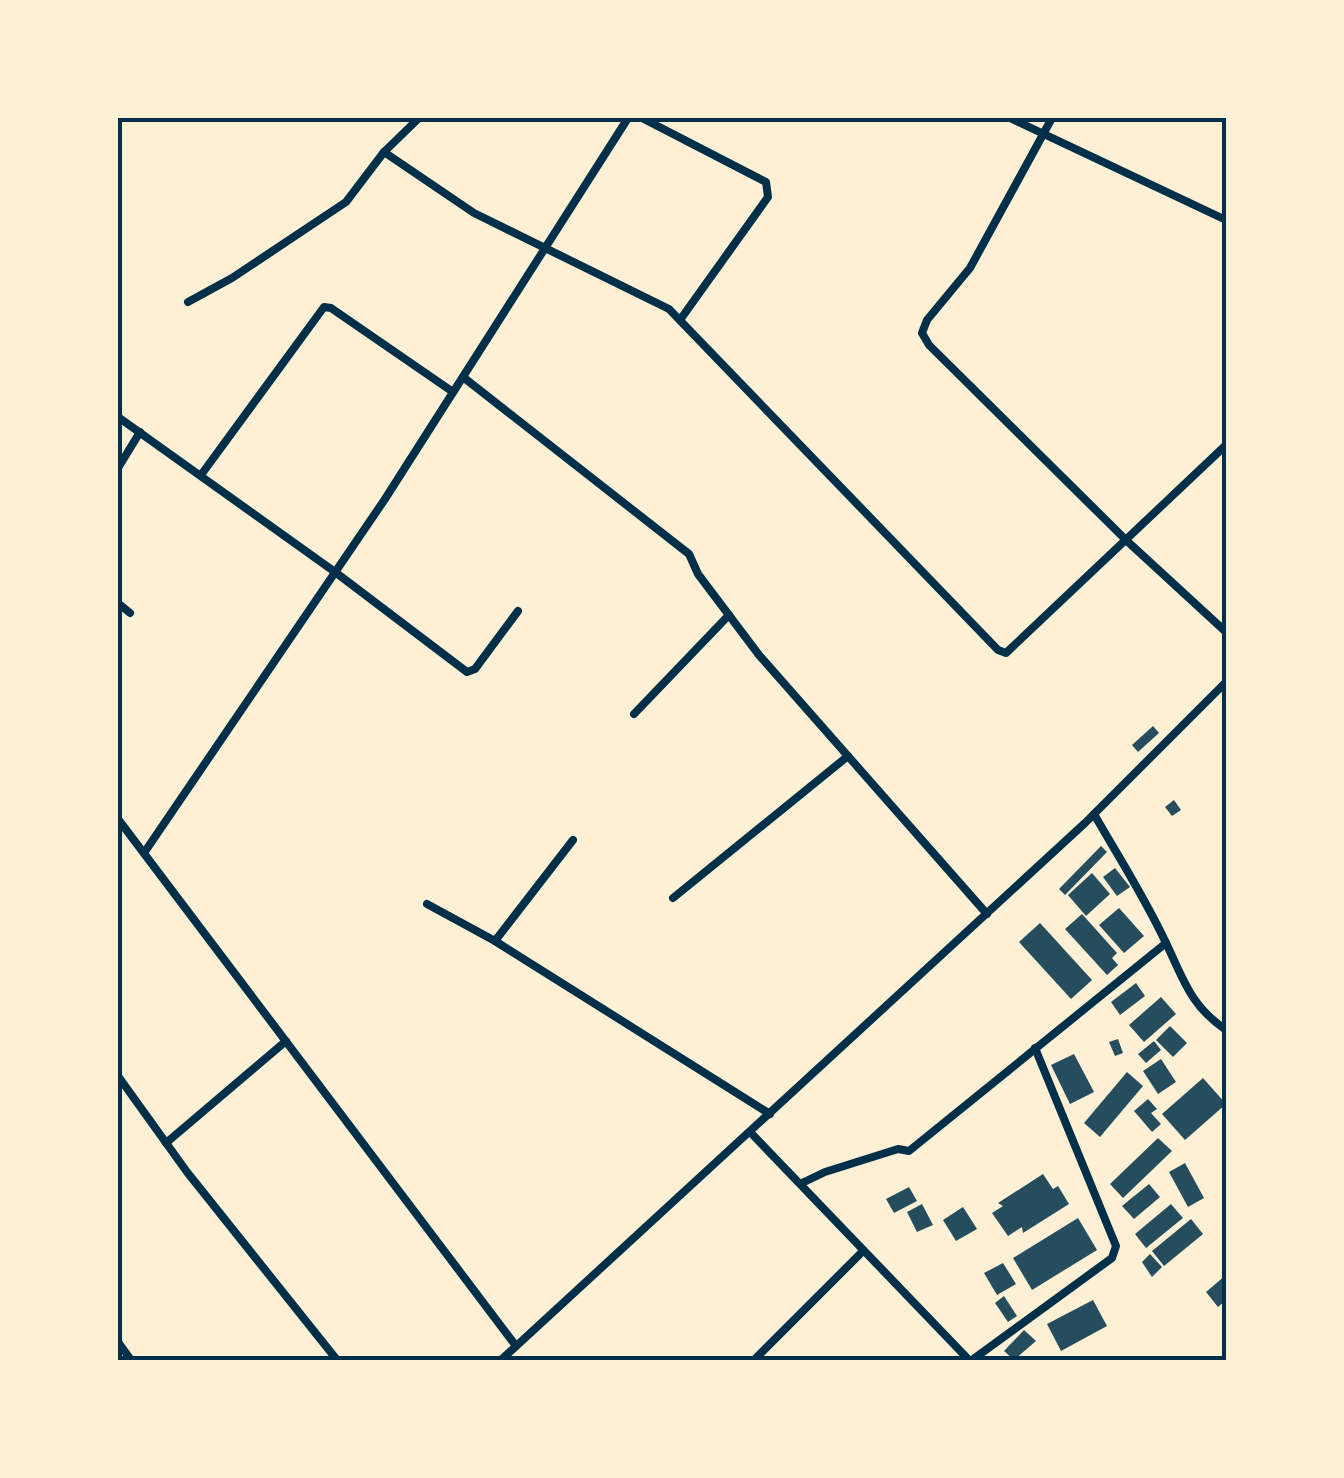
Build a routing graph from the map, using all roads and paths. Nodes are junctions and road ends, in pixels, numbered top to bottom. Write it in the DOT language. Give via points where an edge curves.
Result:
graph roads {
  1 [pos="419,118"];
  2 [pos="628,118"];
  3 [pos="642,118"];
  4 [pos="1010,118"];
  5 [pos="1052,118"];
  6 [pos="1044,135"];
  7 [pos="384,152"];
  8 [pos="1226,220"];
  9 [pos="544,249"];
  10 [pos="188,302"];
  11 [pos="680,320"];
  12 [pos="463,377"];
  13 [pos="453,392"];
  14 [pos="118,416"];
  15 [pos="140,432"];
  16 [pos="1226,445"];
  17 [pos="118,468"];
  18 [pos="201,475"];
  19 [pos="1127,541"];
  20 [pos="336,572"];
  21 [pos="118,603"];
  22 [pos="518,610"];
  23 [pos="130,613"];
  24 [pos="729,615"];
  25 [pos="1226,632"];
  26 [pos="1226,682"];
  27 [pos="634,714"];
  28 [pos="848,756"];
  29 [pos="1094,814"];
  30 [pos="118,819"];
  31 [pos="574,840"];
  32 [pos="144,853"];
  33 [pos="673,898"];
  34 [pos="427,904"];
  35 [pos="987,914"];
  36 [pos="495,941"];
  37 [pos="1166,943"];
  38 [pos="1226,1030"];
  39 [pos="286,1040"];
  40 [pos="1035,1048"];
  41 [pos="118,1076"];
  42 [pos="770,1114"];
  43 [pos="751,1133"];
  44 [pos="166,1143"];
  45 [pos="802,1184"];
  46 [pos="862,1251"];
  47 [pos="118,1342"];
  48 [pos="516,1346"];
  49 [pos="765,1351"];
  50 [pos="131,1360"];
  51 [pos="337,1360"];
  52 [pos="500,1360"];
  53 [pos="754,1360"];
  54 [pos="774,1360"];
  55 [pos="970,1360"];
  1 -- 7 [label="street"];
  2 -- 9 [label="street"];
  3 -- 11 [label="street" via="769,188"];
  4 -- 6 [label="street"];
  5 -- 6 [label="street"];
  6 -- 8 [label="street"];
  6 -- 19 [label="street" via="970,268 922,332 928,346"];
  7 -- 9 [label="street" via="474,213"];
  7 -- 10 [label="street" via="346,202"];
  9 -- 11 [label="street" via="660,303"];
  9 -- 12 [label="street"];
  11 -- 19 [label="street" via="998,650 1012,650"];
  12 -- 13 [label="street"];
  12 -- 24 [label="street" via="689,554"];
  13 -- 18 [label="street" via="324,308"];
  13 -- 20 [label="street"];
  14 -- 15 [label="street"];
  15 -- 17 [label="street"];
  15 -- 18 [label="street"];
  16 -- 19 [label="street"];
  18 -- 20 [label="street"];
  19 -- 25 [label="street"];
  20 -- 22 [label="street" via="467,672"];
  20 -- 32 [label="street"];
  21 -- 23 [label="street"];
  24 -- 27 [label="street"];
  24 -- 28 [label="street"];
  26 -- 29 [label="street"];
  28 -- 33 [label="street"];
  28 -- 35 [label="street"];
  29 -- 35 [label="street"];
  29 -- 37 [label="street"];
  30 -- 32 [label="street"];
  31 -- 36 [label="street"];
  32 -- 39 [label="street"];
  34 -- 36 [label="street"];
  35 -- 42 [label="street"];
  36 -- 42 [label="street"];
  37 -- 38 [label="street" via="1182,983 1206,1016"];
  37 -- 40 [label="street"];
  39 -- 44 [label="street"];
  39 -- 48 [label="street"];
  40 -- 45 [label="street" via="909,1152 898,1149"];
  40 -- 55 [label="street" via="1116,1246 1112,1258"];
  41 -- 44 [label="street"];
  42 -- 43 [label="street"];
  43 -- 45 [label="street"];
  43 -- 48 [label="street"];
  44 -- 51 [label="street"];
  45 -- 46 [label="street"];
  46 -- 49 [label="street"];
  46 -- 55 [label="street"];
  47 -- 50 [label="street"];
  48 -- 52 [label="street"];
  49 -- 53 [label="street"];
  49 -- 54 [label="street"];
}
